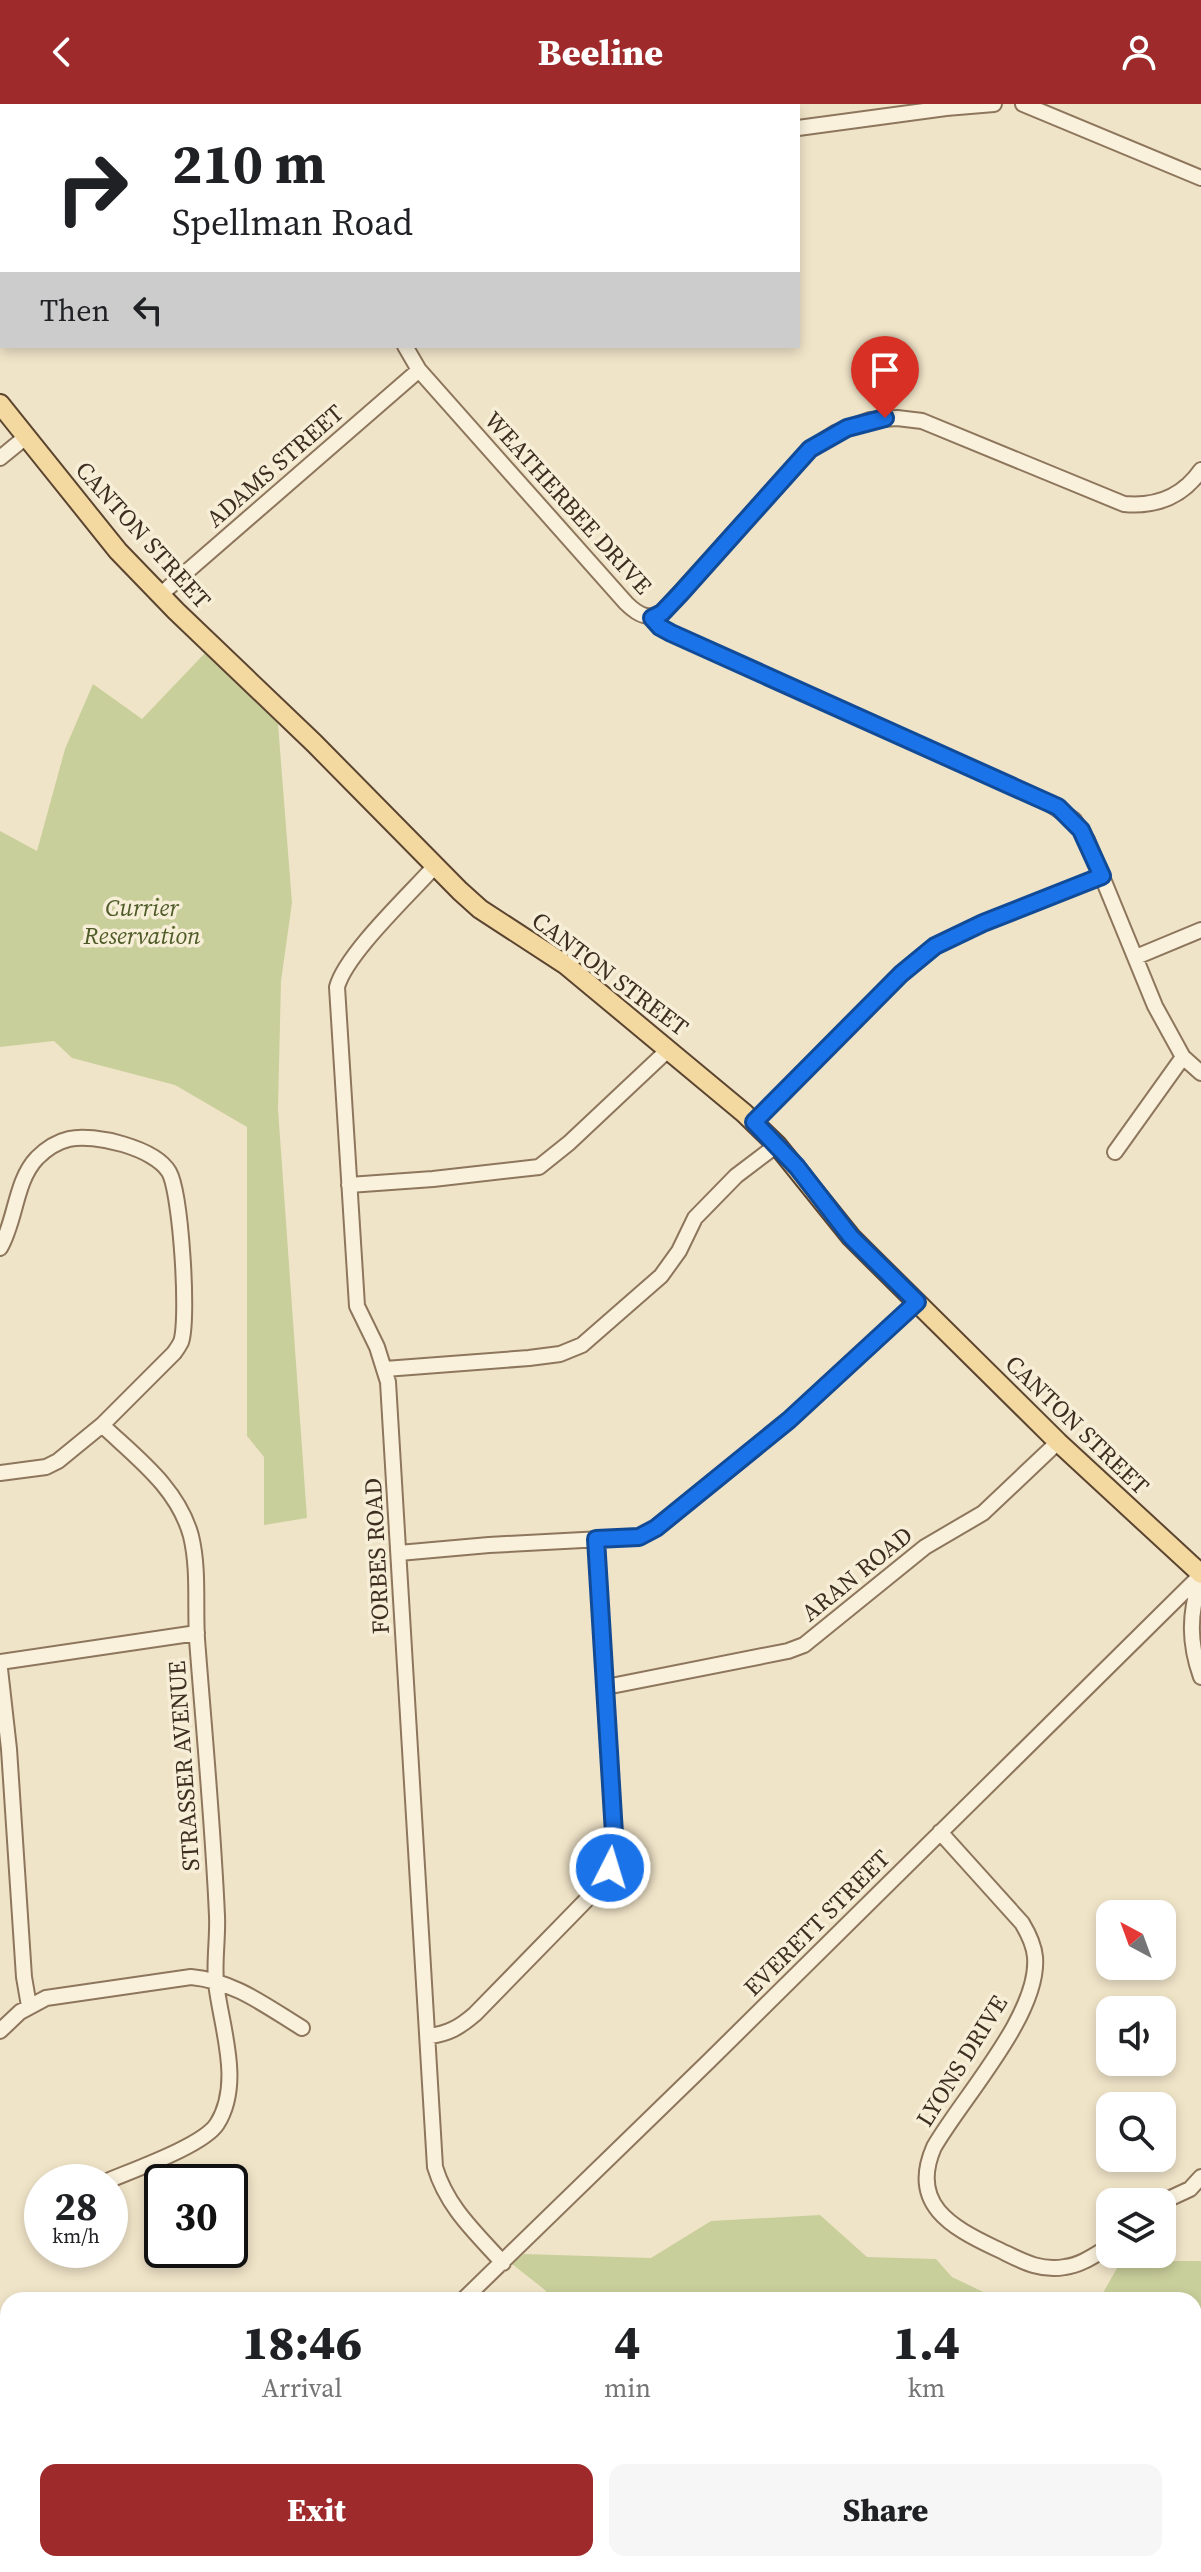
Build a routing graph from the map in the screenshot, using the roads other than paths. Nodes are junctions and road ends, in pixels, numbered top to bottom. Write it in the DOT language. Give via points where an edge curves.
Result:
graph roads {
  1 [pos="994,104"];
  2 [pos="1023,104"];
  3 [pos="800,128"];
  4 [pos="1201,178"];
  5 [pos="406,348"];
  6 [pos="419,370"];
  7 [pos="0,404"];
  8 [pos="27,436"];
  9 [pos="0,458"];
  10 [pos="1201,470"];
  11 [pos="160,595"];
  12 [pos="652,618"];
  13 [pos="434,867"];
  14 [pos="1102,876"];
  15 [pos="1201,930"];
  16 [pos="1136,957"];
  17 [pos="669,1049"];
  18 [pos="1183,1057"];
  19 [pos="1201,1073"];
  20 [pos="754,1122"];
  21 [pos="777,1145"];
  22 [pos="1115,1152"];
  23 [pos="349,1185"];
  24 [pos="0,1248"];
  25 [pos="917,1302"];
  26 [pos="385,1369"];
  27 [pos="102,1425"];
  28 [pos="1058,1442"];
  29 [pos="0,1473"];
  30 [pos="596,1539"];
  31 [pos="399,1553"];
  32 [pos="1201,1575"];
  33 [pos="197,1633"];
  34 [pos="0,1662"];
  35 [pos="0,1669"];
  36 [pos="1201,1677"];
  37 [pos="606,1687"];
  38 [pos="940,1832"];
  39 [pos="216,1981"];
  40 [pos="29,2006"];
  41 [pos="302,2028"];
  42 [pos="0,2031"];
  43 [pos="429,2036"];
  44 [pos="128,2172"];
  45 [pos="1201,2177"];
  46 [pos="1176,2196"];
  47 [pos="1096,2254"];
  48 [pos="503,2263"];
  49 [pos="472,2292"];
  1 -- 3 [label="street"];
  2 -- 4 [label="street"];
  5 -- 6 [label="street, WEATHERBEE DRIVE"];
  6 -- 11 [label="street, ADAMS STREET"];
  6 -- 12 [label="street, WEATHERBEE DRIVE" via="626,603"];
  7 -- 8 [label="main road, CANTON STREET"];
  8 -- 9 [label="street"];
  8 -- 11 [label="main road, CANTON STREET" via="88,516"];
  10 -- 12 [label="street, WEATHERBEE DRIVE" via="1174,496 1124,504 934,424 870,420 810,449 681,593"];
  11 -- 13 [label="main road, CANTON STREET"];
  12 -- 14 [label="street" via="671,633 1058,807 1081,830"];
  13 -- 17 [label="main road, CANTON STREET" via="480,909 566,965"];
  13 -- 23 [label="street, FORBES ROAD" via="341,972 337,987"];
  14 -- 16 [label="street"];
  14 -- 20 [label="street" via="935,946"];
  15 -- 16 [label="street"];
  16 -- 18 [label="street"];
  17 -- 20 [label="main road, CANTON STREET"];
  17 -- 23 [label="street" via="539,1167"];
  18 -- 19 [label="street"];
  18 -- 22 [label="street"];
  20 -- 21 [label="main road, CANTON STREET"];
  21 -- 25 [label="main road, CANTON STREET" via="851,1237"];
  21 -- 26 [label="street" via="736,1176 695,1218 661,1276 582,1345 529,1358"];
  23 -- 26 [label="street, FORBES ROAD" via="357,1306"];
  24 -- 27 [label="street" via="31,1166 52,1145 95,1138 140,1151 169,1172 180,1225 181,1342"];
  25 -- 28 [label="main road, CANTON STREET"];
  25 -- 30 [label="street" via="824,1389 656,1528 639,1537"];
  26 -- 31 [label="street, FORBES ROAD"];
  27 -- 29 [label="street" via="46,1467"];
  27 -- 33 [label="street, STRASSER AVENUE" via="153,1472 180,1507 194,1556"];
  28 -- 32 [label="main road, CANTON STREET"];
  28 -- 37 [label="street, ARAN ROAD" via="983,1513 925,1547 804,1645"];
  30 -- 31 [label="street"];
  30 -- 37 [label="street"];
  31 -- 43 [label="street, FORBES ROAD"];
  32 -- 36 [label="street" via="1190,1622"];
  32 -- 38 [label="street, EVERETT STREET"];
  33 -- 34 [label="street"];
  33 -- 39 [label="street, STRASSER AVENUE" via="218,1919"];
  35 -- 40 [label="street"];
  37 -- 43 [label="street" via="615,1850 610,1868 598,1888 475,2014 444,2035"];
  38 -- 47 [label="street, LYONS DRIVE" via="1022,1923 1035,1958 1022,2014 938,2140 928,2164 926,2181 934,2206 968,2235 1028,2265 1064,2268"];
  38 -- 48 [label="street, EVERETT STREET"];
  39 -- 40 [label="street" via="191,1977 131,1985 58,1995"];
  39 -- 41 [label="street"];
  39 -- 44 [label="street, STRASSER AVENUE" via="229,2082 216,2127"];
  40 -- 42 [label="street"];
  43 -- 48 [label="street, FORBES ROAD" via="439,2181 454,2210"];
  45 -- 46 [label="street"];
  48 -- 49 [label="street, EVERETT STREET"];
}
